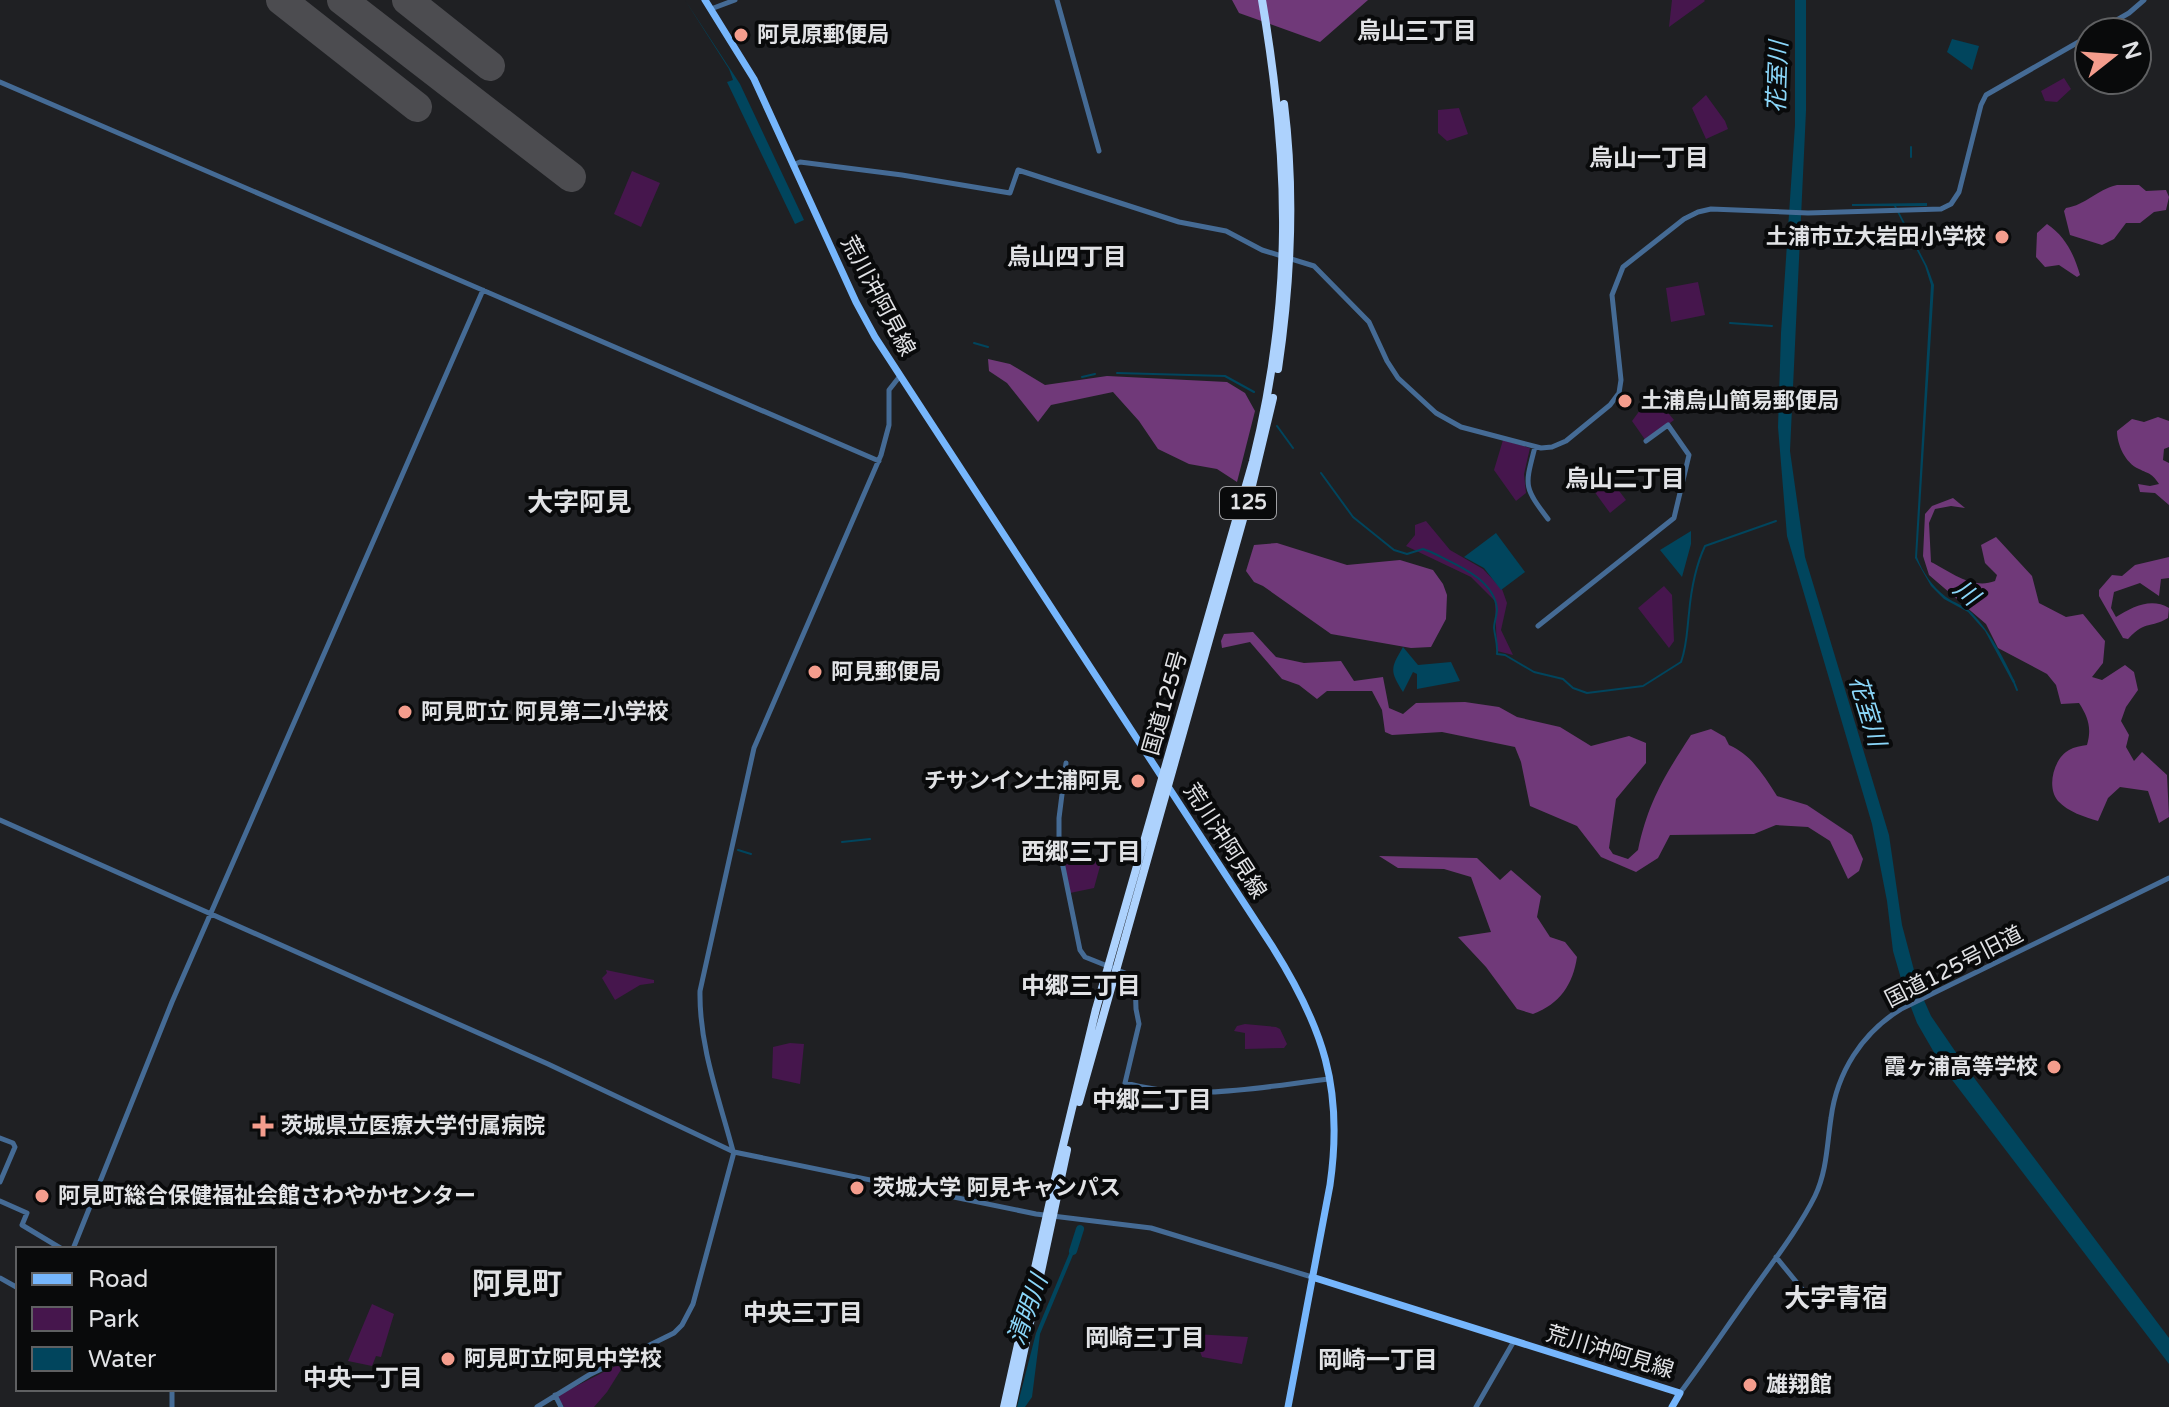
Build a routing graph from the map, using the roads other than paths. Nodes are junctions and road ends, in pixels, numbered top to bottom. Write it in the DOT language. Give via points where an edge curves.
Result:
graph roads {
  1 [pos="705,0"];
  2 [pos="735,0"];
  3 [pos="1057,0"];
  4 [pos="1265,0"];
  5 [pos="2144,0"];
  6 [pos="711,9"];
  7 [pos="2123,16"];
  8 [pos="2073,45"];
  9 [pos="0,82"];
  10 [pos="1099,151"];
  11 [pos="793,165"];
  12 [pos="1286,258"];
  13 [pos="483,290"];
  14 [pos="900,376"];
  15 [pos="1646,441"];
  16 [pos="1535,447"];
  17 [pos="879,461"];
  18 [pos="1548,519"];
  19 [pos="1538,626"];
  20 [pos="1066,763"];
  21 [pos="1165,781"];
  22 [pos="0,820"];
  23 [pos="2169,878"];
  24 [pos="211,913"];
  25 [pos="1111,967"];
  26 [pos="1330,1079"];
  27 [pos="0,1138"];
  28 [pos="734,1152"];
  29 [pos="0,1182"];
  30 [pos="0,1201"];
  31 [pos="1050,1216"];
  32 [pos="59,1247"];
  33 [pos="74,1247"];
  34 [pos="1776,1257"];
  35 [pos="1312,1277"];
  36 [pos="1815,1305"];
  37 [pos="1514,1341"];
  38 [pos="1680,1393"];
  39 [pos="555,1395"];
  40 [pos="537,1407"];
  41 [pos="561,1407"];
  42 [pos="1004,1407"];
  43 [pos="1012,1407"];
  44 [pos="1288,1407"];
  45 [pos="1476,1407"];
  46 [pos="1672,1407"];
  1 -- 6 [label="main road, 荒川沖阿見線"];
  2 -- 6 [label="street"];
  3 -- 10 [label="street"];
  4 -- 12 [label="highway, 国道125号 / 125" via="1287,137 1291,216"];
  5 -- 7 [label="street"];
  6 -- 11 [label="main road, 荒川沖阿見線" via="754,79"];
  8 -- 16 [label="street" via="1986,95 1951,204 1931,211 1715,209 1673,226 1618,275 1612,295 1619,393 1561,444"];
  9 -- 13 [label="street"];
  11 -- 12 [label="street" via="902,175 1010,193 1018,170 1179,222 1226,231"];
  11 -- 14 [label="main road, 荒川沖阿見線" via="861,314"];
  12 -- 16 [label="street" via="1314,266 1357,307 1398,378 1436,413 1461,427"];
  12 -- 21 [label="highway, 国道125号 / 125" via="1282,346 1267,427"];
  13 -- 17 [label="street"];
  13 -- 24 [label="street"];
  14 -- 17 [label="street" via="889,390 889,425"];
  14 -- 21 [label="main road, 荒川沖阿見線"];
  15 -- 19 [label="street" via="1668,425 1689,455 1677,515"];
  16 -- 18 [label="street" via="1527,487"];
  17 -- 28 [label="street" via="754,748 700,991 704,1048"];
  20 -- 25 [label="street" via="1058,830 1080,950"];
  21 -- 25 [label="highway, 国道125号 / 125"];
  21 -- 26 [label="main road, 荒川沖阿見線" via="1296,985 1318,1032"];
  22 -- 24 [label="street"];
  23 -- 34 [label="street, 国道125号旧道" via="1877,1026 1846,1067 1833,1104 1819,1187"];
  24 -- 28 [label="street"];
  24 -- 33 [label="street"];
  25 -- 26 [label="street" via="1136,980 1139,1024 1125,1083 1176,1094"];
  25 -- 31 [label="highway, 国道125号 / 125"];
  26 -- 35 [label="main road, 荒川沖阿見線" via="1333,1157"];
  27 -- 29 [label="street" via="15,1147"];
  28 -- 31 [label="street"];
  28 -- 39 [label="street" via="693,1304 682,1325 667,1338"];
  30 -- 32 [label="street" via="27,1213 22,1225"];
  31 -- 35 [label="street" via="1151,1228"];
  31 -- 42 [label="highway, 国道125号 / 125"];
  31 -- 43 [label="highway, 国道125号 / 125"];
  34 -- 36 [label="street"];
  34 -- 38 [label="street, 国道125号旧道"];
  35 -- 37 [label="main road, 荒川沖阿見線"];
  35 -- 44 [label="main road"];
  37 -- 38 [label="main road, 荒川沖阿見線"];
  37 -- 45 [label="street"];
  38 -- 46 [label="main road"];
  39 -- 40 [label="street"];
  39 -- 41 [label="street"];
}
